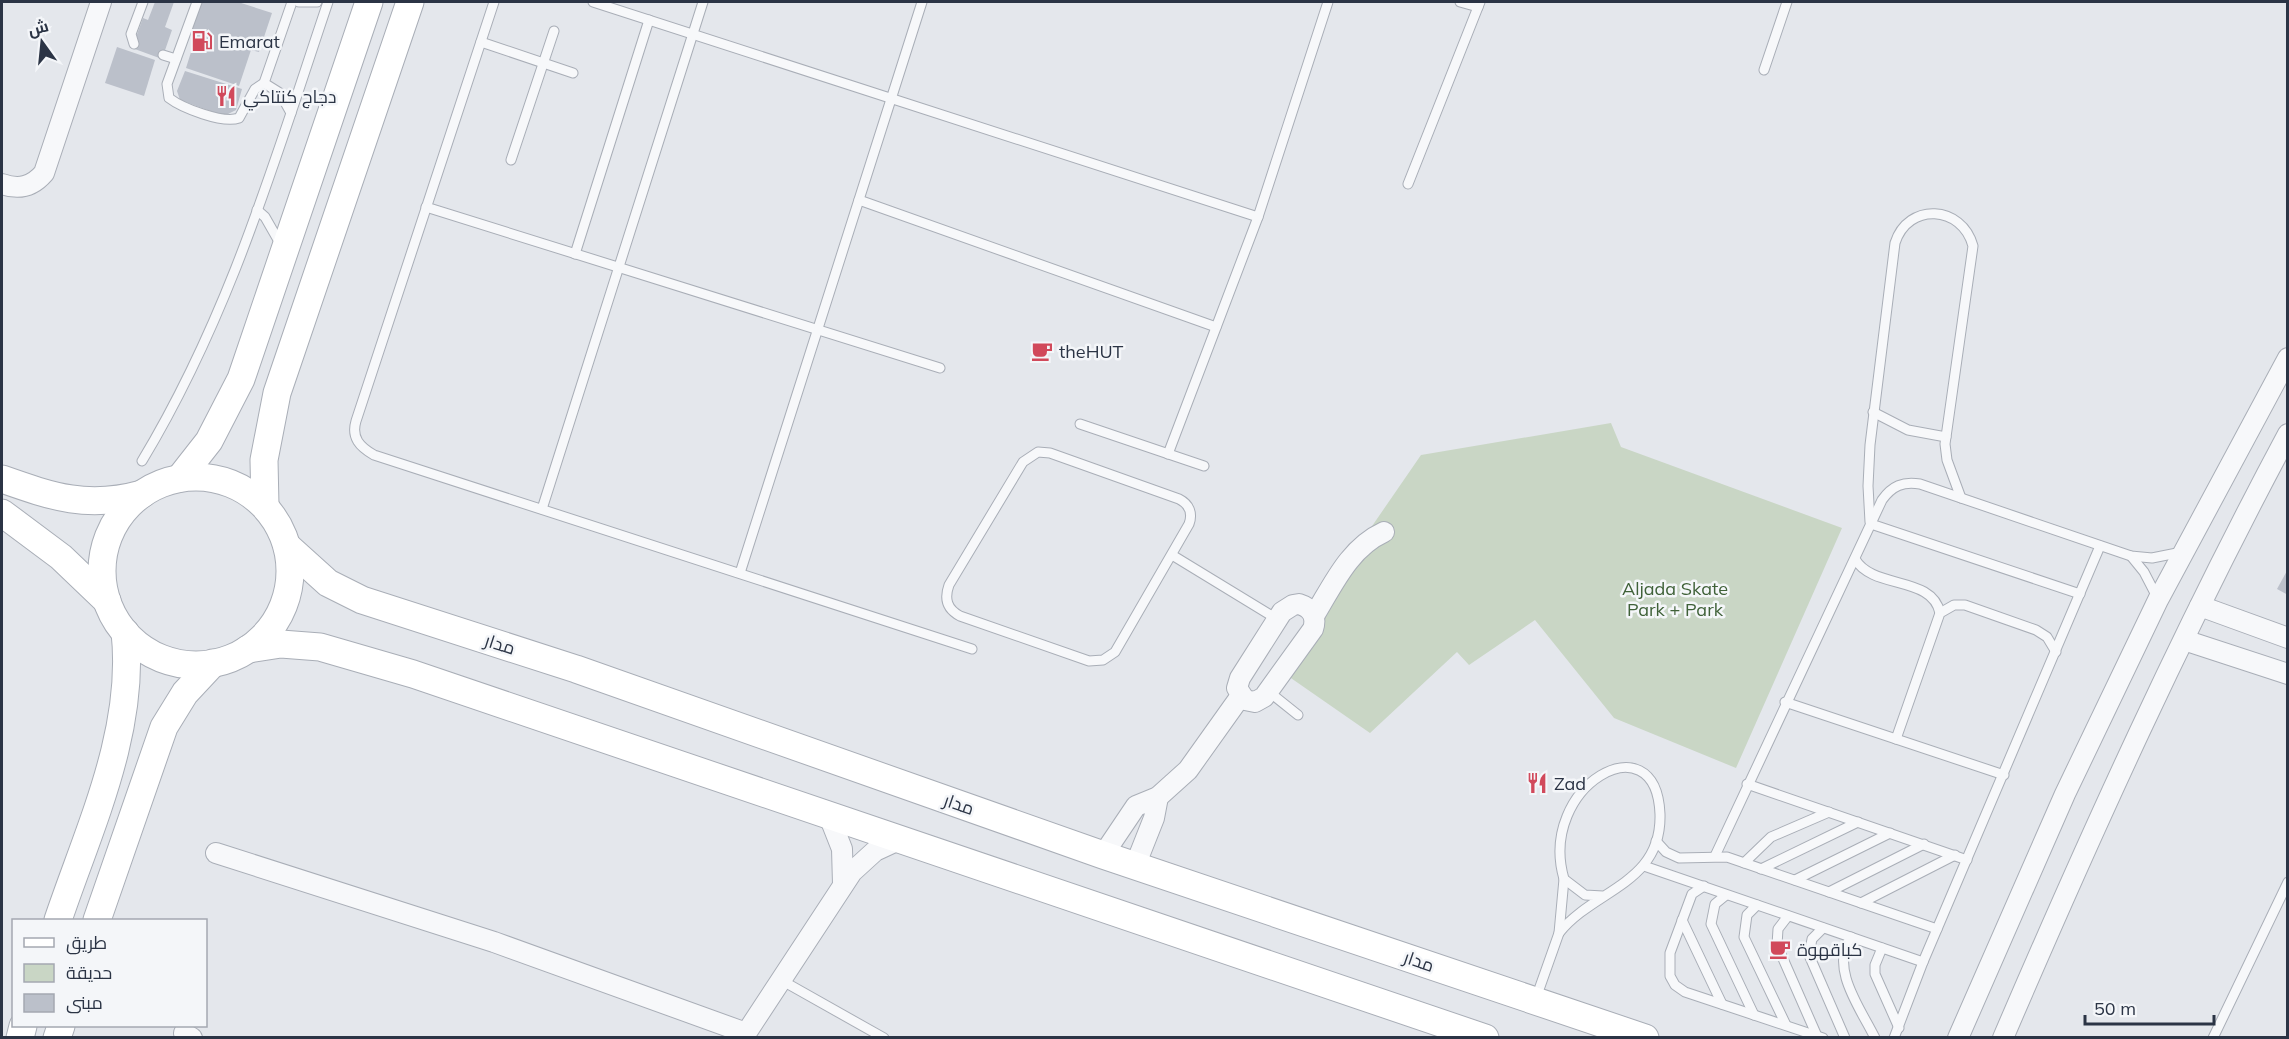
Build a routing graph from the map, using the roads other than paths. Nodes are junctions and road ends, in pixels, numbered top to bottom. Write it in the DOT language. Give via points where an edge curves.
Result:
graph roads {
  1 [pos="101,2"];
  2 [pos="143,2"];
  3 [pos="197,2"];
  4 [pos="292,2"];
  5 [pos="299,2"];
  6 [pos="317,2"];
  7 [pos="328,2"];
  8 [pos="369,2"];
  9 [pos="410,2"];
  10 [pos="494,2"];
  11 [pos="592,2"];
  12 [pos="704,2"];
  13 [pos="922,2"];
  14 [pos="1328,2"];
  15 [pos="1460,2"];
  16 [pos="1787,2"];
  17 [pos="1479,4"];
  18 [pos="649,20"];
  19 [pos="554,31"];
  20 [pos="693,34"];
  21 [pos="481,42"];
  22 [pos="134,44"];
  23 [pos="163,55"];
  24 [pos="176,59"];
  25 [pos="543,63"];
  26 [pos="1764,70"];
  27 [pos="573,73"];
  28 [pos="264,83"];
  29 [pos="891,98"];
  30 [pos="291,113"];
  31 [pos="511,160"];
  32 [pos="2,184"];
  33 [pos="1408,184"];
  34 [pos="859,200"];
  35 [pos="426,207"];
  36 [pos="257,210"];
  37 [pos="1258,217"];
  38 [pos="285,251"];
  39 [pos="575,254"];
  40 [pos="619,267"];
  41 [pos="1216,327"];
  42 [pos="818,329"];
  43 [pos="2288,358"];
  44 [pos="940,368"];
  45 [pos="1873,412"];
  46 [pos="1080,424"];
  47 [pos="2288,434"];
  48 [pos="1946,437"];
  49 [pos="1168,454"];
  50 [pos="142,461"];
  51 [pos="1204,466"];
  52 [pos="180,478"];
  53 [pos="2,479"];
  54 [pos="142,494"];
  55 [pos="1961,498"];
  56 [pos="265,506"];
  57 [pos="542,509"];
  58 [pos="2,513"];
  59 [pos="1871,524"];
  60 [pos="1384,532"];
  61 [pos="287,546"];
  62 [pos="2100,546"];
  63 [pos="2184,552"];
  64 [pos="1172,555"];
  65 [pos="2130,556"];
  66 [pos="1855,559"];
  67 [pos="740,573"];
  68 [pos="2080,594"];
  69 [pos="2158,600"];
  70 [pos="107,601"];
  71 [pos="2200,606"];
  72 [pos="1940,613"];
  73 [pos="1314,616"];
  74 [pos="1277,620"];
  75 [pos="125,632"];
  76 [pos="2288,638"];
  77 [pos="2184,640"];
  78 [pos="248,649"];
  79 [pos="972,649"];
  80 [pos="2056,652"];
  81 [pos="213,663"];
  82 [pos="2288,674"];
  83 [pos="1268,692"];
  84 [pos="1240,697"];
  85 [pos="1785,702"];
  86 [pos="1298,715"];
  87 [pos="1896,739"];
  88 [pos="2004,775"];
  89 [pos="1747,784"];
  90 [pos="1158,797"];
  91 [pos="1829,812"];
  92 [pos="830,816"];
  93 [pos="1858,822"];
  94 [pos="1890,832"];
  95 [pos="903,838"];
  96 [pos="1656,841"];
  97 [pos="1924,844"];
  98 [pos="216,854"];
  99 [pos="1103,855"];
  100 [pos="1955,855"];
  101 [pos="1715,856"];
  102 [pos="1967,860"];
  103 [pos="1744,863"];
  104 [pos="1136,866"];
  105 [pos="1644,866"];
  106 [pos="1761,869"];
  107 [pos="1564,879"];
  108 [pos="1795,880"];
  109 [pos="2288,882"];
  110 [pos="843,884"];
  111 [pos="1704,886"];
  112 [pos="1829,892"];
  113 [pos="1726,895"];
  114 [pos="1603,896"];
  115 [pos="1861,903"];
  116 [pos="1757,905"];
  117 [pos="1788,915"];
  118 [pos="59,919"];
  119 [pos="98,919"];
  120 [pos="1682,920"];
  121 [pos="1823,928"];
  122 [pos="1937,929"];
  123 [pos="1559,933"];
  124 [pos="1851,938"];
  125 [pos="1882,948"];
  126 [pos="1923,962"];
  127 [pos="781,980"];
  128 [pos="1535,1000"];
  129 [pos="1722,1004"];
  130 [pos="1754,1015"];
  131 [pos="1786,1025"];
  132 [pos="1899,1028"];
  133 [pos="745,1036"];
  134 [pos="1820,1037"];
  135 [pos="884,1038"];
  136 [pos="1485,1038"];
  137 [pos="1645,1038"];
  138 [pos="1845,1038"];
  139 [pos="1875,1038"];
  140 [pos="1894,1038"];
  141 [pos="1958,1038"];
  142 [pos="2003,1038"];
  143 [pos="2214,1038"];
  1 -- 32 [label="street" via="44,173 24,187"];
  2 -- 22 [label="lane" via="131,34"];
  3 -- 24 [label="lane"];
  4 -- 28 [label="lane"];
  5 -- 6 [label="lane"];
  7 -- 30 [label="lane"];
  8 -- 38 [label="street"];
  9 -- 56 [label="street" via="277,393 264,460"];
  10 -- 21 [label="lane"];
  11 -- 18 [label="lane"];
  12 -- 20 [label="lane"];
  13 -- 29 [label="lane"];
  14 -- 37 [label="lane"];
  15 -- 17 [label="lane"];
  16 -- 26 [label="lane"];
  17 -- 33 [label="lane"];
  18 -- 20 [label="lane"];
  18 -- 39 [label="lane"];
  19 -- 25 [label="lane"];
  20 -- 29 [label="lane"];
  20 -- 40 [label="lane"];
  21 -- 25 [label="lane"];
  21 -- 35 [label="lane"];
  23 -- 24 [label="lane"];
  24 -- 28 [label="lane" via="167,84 169,98 229,121 239,118 255,89"];
  25 -- 27 [label="lane"];
  25 -- 31 [label="lane"];
  28 -- 30 [label="lane" via="280,93"];
  29 -- 34 [label="lane"];
  29 -- 37 [label="lane"];
  30 -- 36 [label="lane"];
  34 -- 41 [label="lane"];
  34 -- 42 [label="lane"];
  35 -- 39 [label="lane"];
  35 -- 57 [label="lane" via="356,421 355,437 361,447 374,455"];
  36 -- 38 [label="lane"];
  36 -- 50 [label="lane" via="201,352"];
  37 -- 41 [label="lane"];
  38 -- 52 [label="street" via="232,400 209,441"];
  39 -- 40 [label="lane"];
  40 -- 42 [label="lane"];
  40 -- 57 [label="lane"];
  41 -- 49 [label="lane"];
  42 -- 44 [label="lane"];
  42 -- 67 [label="lane"];
  43 -- 63 [label="street"];
  45 -- 48 [label="lane" via="1908,430"];
  45 -- 48 [label="lane" via="1897,235 1915,217 1948,215 1967,231 1973,254"];
  45 -- 59 [label="lane" via="1868,486"];
  46 -- 49 [label="lane"];
  47 -- 71 [label="street"];
  48 -- 55 [label="lane" via="1947,460"];
  49 -- 51 [label="lane"];
  52 -- 54 [label="street"];
  52 -- 56 [label="street" via="226,482"];
  53 -- 54 [label="street" via="75,501 109,501"];
  54 -- 70 [label="street" via="120,515 107,542 102,571"];
  55 -- 59 [label="lane" via="1920,484 1902,483 1887,492"];
  55 -- 62 [label="lane"];
  56 -- 61 [label="street"];
  57 -- 67 [label="lane"];
  58 -- 70 [label="street" via="77,570"];
  59 -- 66 [label="lane"];
  59 -- 68 [label="lane"];
  60 -- 73 [label="street" via="1352,555"];
  61 -- 78 [label="street" via="290,575 284,604 270,629"];
  61 -- 99 [label="street, مدار" via="328,583 362,600 576,669"];
  62 -- 65 [label="lane"];
  62 -- 68 [label="lane"];
  63 -- 65 [label="lane" via="2152,558"];
  63 -- 69 [label="street"];
  64 -- 64 [label="lane" via="1191,518 1184,502 1038,452 1023,462 949,585 946,600 960,616 1089,661 1103,660 1115,652"];
  64 -- 74 [label="lane"];
  65 -- 69 [label="lane" via="2145,572"];
  66 -- 72 [label="lane" via="1869,573 1928,593"];
  66 -- 85 [label="lane"];
  67 -- 79 [label="lane"];
  68 -- 80 [label="lane"];
  69 -- 141 [label="street" via="2065,794"];
  70 -- 75 [label="street"];
  71 -- 76 [label="street"];
  71 -- 77 [label="street"];
  72 -- 80 [label="lane" via="1949,606 1965,605 2042,633"];
  72 -- 87 [label="lane"];
  73 -- 74 [label="street" via="1306,606 1293,604"];
  73 -- 83 [label="street" via="1313,629"];
  74 -- 84 [label="street" via="1238,682"];
  75 -- 81 [label="street" via="146,650 165,659 185,664"];
  75 -- 118 [label="street" via="128,677 123,722"];
  77 -- 82 [label="street"];
  77 -- 142 [label="street" via="2097,819"];
  78 -- 81 [label="street"];
  78 -- 92 [label="street" via="300,644 340,651"];
  80 -- 88 [label="lane"];
  81 -- 119 [label="street" via="185,693 164,728"];
  83 -- 84 [label="street" via="1255,702"];
  83 -- 86 [label="lane"];
  84 -- 90 [label="street" via="1188,770"];
  85 -- 87 [label="lane"];
  85 -- 89 [label="lane"];
  87 -- 88 [label="lane"];
  88 -- 102 [label="lane"];
  89 -- 91 [label="lane"];
  89 -- 101 [label="lane"];
  90 -- 99 [label="street" via="1136,806"];
  90 -- 104 [label="street"];
  91 -- 93 [label="lane"];
  91 -- 103 [label="lane" via="1771,837"];
  92 -- 95 [label="street"];
  92 -- 110 [label="street" via="842,849"];
  93 -- 94 [label="lane"];
  93 -- 106 [label="lane"];
  94 -- 97 [label="lane"];
  94 -- 108 [label="lane"];
  95 -- 110 [label="street" via="863,861"];
  95 -- 136 [label="street"];
  96 -- 101 [label="lane" via="1679,858"];
  96 -- 105 [label="lane"];
  96 -- 107 [label="lane" via="1659,809 1653,783 1633,769 1609,770 1579,794 1566,816 1559,841"];
  97 -- 100 [label="lane"];
  97 -- 112 [label="lane"];
  98 -- 133 [label="street" via="494,942"];
  99 -- 104 [label="street, مدار"];
  100 -- 102 [label="lane"];
  100 -- 115 [label="lane"];
  101 -- 103 [label="lane"];
  102 -- 122 [label="lane"];
  103 -- 106 [label="lane"];
  104 -- 128 [label="street, مدار"];
  105 -- 111 [label="lane"];
  105 -- 114 [label="lane" via="1630,881"];
  106 -- 108 [label="lane"];
  107 -- 114 [label="lane" via="1585,895"];
  107 -- 123 [label="lane"];
  108 -- 112 [label="lane"];
  109 -- 143 [label="lane"];
  110 -- 127 [label="street"];
  111 -- 113 [label="lane"];
  111 -- 120 [label="lane" via="1692,894"];
  112 -- 115 [label="lane"];
  113 -- 116 [label="lane"];
  113 -- 130 [label="lane" via="1715,904 1711,924"];
  114 -- 123 [label="lane" via="1574,916"];
  115 -- 122 [label="lane"];
  116 -- 117 [label="lane"];
  116 -- 131 [label="lane" via="1747,915 1744,937"];
  117 -- 121 [label="lane"];
  117 -- 134 [label="lane" via="1778,929 1777,945"];
  120 -- 129 [label="lane"];
  120 -- 129 [label="lane" via="1670,953 1670,976 1685,992"];
  121 -- 124 [label="lane"];
  121 -- 138 [label="lane" via="1812,939 1809,955"];
  122 -- 126 [label="lane"];
  123 -- 128 [label="lane"];
  124 -- 125 [label="lane"];
  124 -- 139 [label="lane" via="1843,952 1843,969"];
  125 -- 126 [label="lane"];
  125 -- 132 [label="lane" via="1875,974"];
  126 -- 132 [label="lane"];
  127 -- 133 [label="street"];
  127 -- 135 [label="lane"];
  128 -- 137 [label="street, مدار"];
  129 -- 130 [label="lane"];
  130 -- 131 [label="lane"];
  131 -- 134 [label="lane"];
  132 -- 140 [label="lane"];
}
